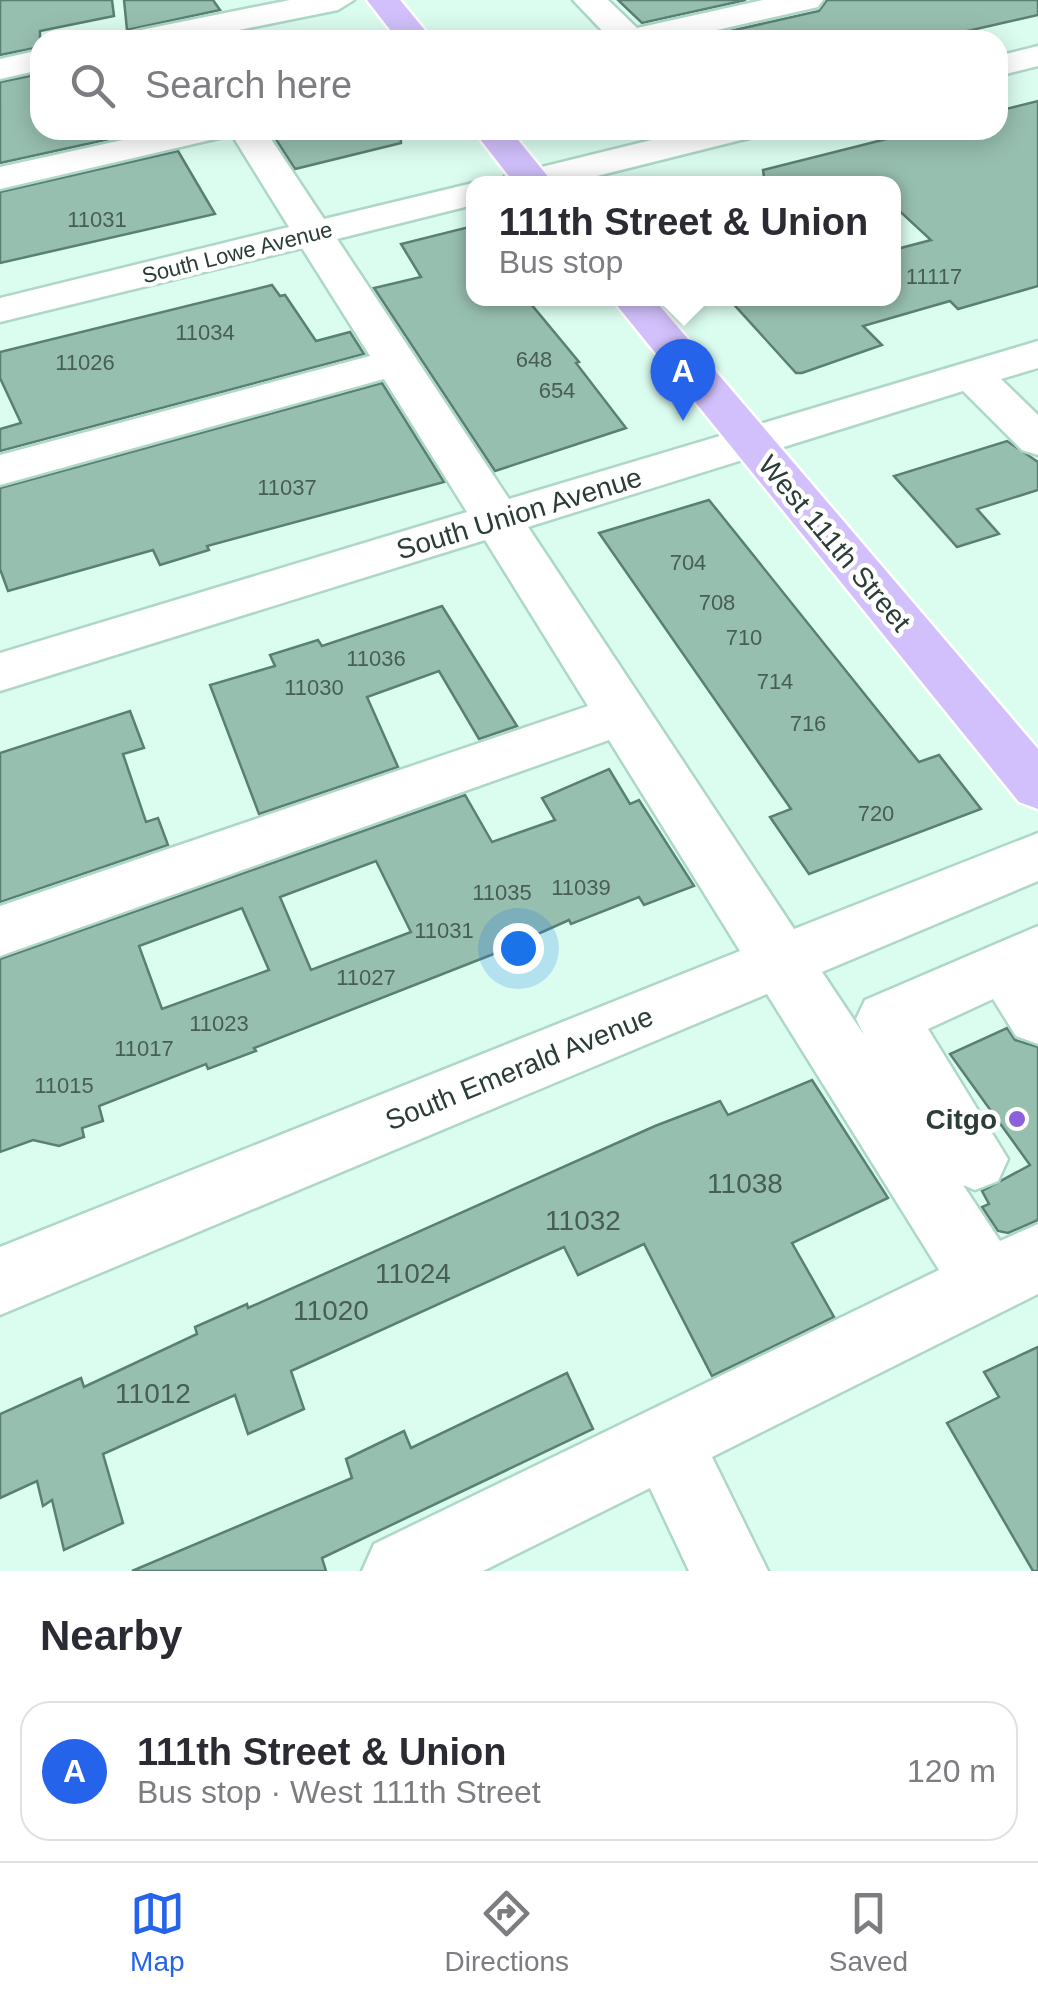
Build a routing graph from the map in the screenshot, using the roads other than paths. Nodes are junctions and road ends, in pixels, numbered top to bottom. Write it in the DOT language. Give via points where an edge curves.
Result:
graph roads {
  1 [pos="164,0"];
  2 [pos="338,0"];
  3 [pos="382,0"];
  4 [pos="589,0"];
  5 [pos="807,0"];
  6 [pos="182,30"];
  7 [pos="211,30"];
  8 [pos="408,30"];
  9 [pos="620,30"];
  10 [pos="674,30"];
  11 [pos="1038,56"];
  12 [pos="30,62"];
  13 [pos="1008,64"];
  14 [pos="0,68"];
  15 [pos="173,140"];
  16 [pos="253,140"];
  17 [pos="498,140"];
  18 [pos="692,140"];
  19 [pos="525,176"];
  20 [pos="552,176"];
  21 [pos="0,178"];
  22 [pos="466,196"];
  23 [pos="314,234"];
  24 [pos="638,306"];
  25 [pos="0,310"];
  26 [pos="1038,354"];
  27 [pos="396,362"];
  28 [pos="971,374"];
  29 [pos="1038,440"];
  30 [pos="750,442"];
  31 [pos="0,470"];
  32 [pos="497,520"];
  33 [pos="0,672"];
  34 [pos="622,715"];
  35 [pos="1038,787"];
  36 [pos="1038,856"];
  37 [pos="979,882"];
  38 [pos="0,930"];
  39 [pos="780,961"];
  40 [pos="1037,963"];
  41 [pos="1038,1016"];
  42 [pos="975,1159"];
  43 [pos="1012,1271"];
  44 [pos="0,1281"];
  45 [pos="680,1469"];
  46 [pos="402,1571"];
  47 [pos="728,1571"];
  1 -- 6 [label="street"];
  2 -- 7 [label="street"];
  3 -- 8 [label="main road"];
  4 -- 9 [label="street"];
  5 -- 10 [label="street"];
  11 -- 13 [label="street"];
  12 -- 14 [label="street"];
  15 -- 21 [label="street"];
  16 -- 23 [label="street"];
  17 -- 19 [label="main road"];
  18 -- 20 [label="street"];
  22 -- 23 [label="street, South Lowe Avenue"];
  23 -- 25 [label="street, South Lowe Avenue"];
  23 -- 27 [label="street"];
  24 -- 30 [label="main road, West 111th Street"];
  26 -- 28 [label="street, South Union Avenue"];
  27 -- 31 [label="street"];
  27 -- 32 [label="street"];
  28 -- 29 [label="street"];
  28 -- 30 [label="street, South Union Avenue"];
  30 -- 32 [label="street, South Union Avenue"];
  30 -- 35 [label="main road, West 111th Street"];
  32 -- 33 [label="street, South Union Avenue"];
  32 -- 34 [label="street"];
  34 -- 38 [label="street"];
  34 -- 39 [label="street"];
  36 -- 37 [label="street, South Emerald Avenue"];
  37 -- 39 [label="street, South Emerald Avenue"];
  37 -- 40 [label="street"];
  39 -- 43 [label="street"];
  39 -- 44 [label="street, South Emerald Avenue"];
  40 -- 41 [label="street" via="1019,990"];
  40 -- 42 [label="street" via="887,1018"];
  43 -- 46 [label="street"];
  45 -- 47 [label="street"];
}
